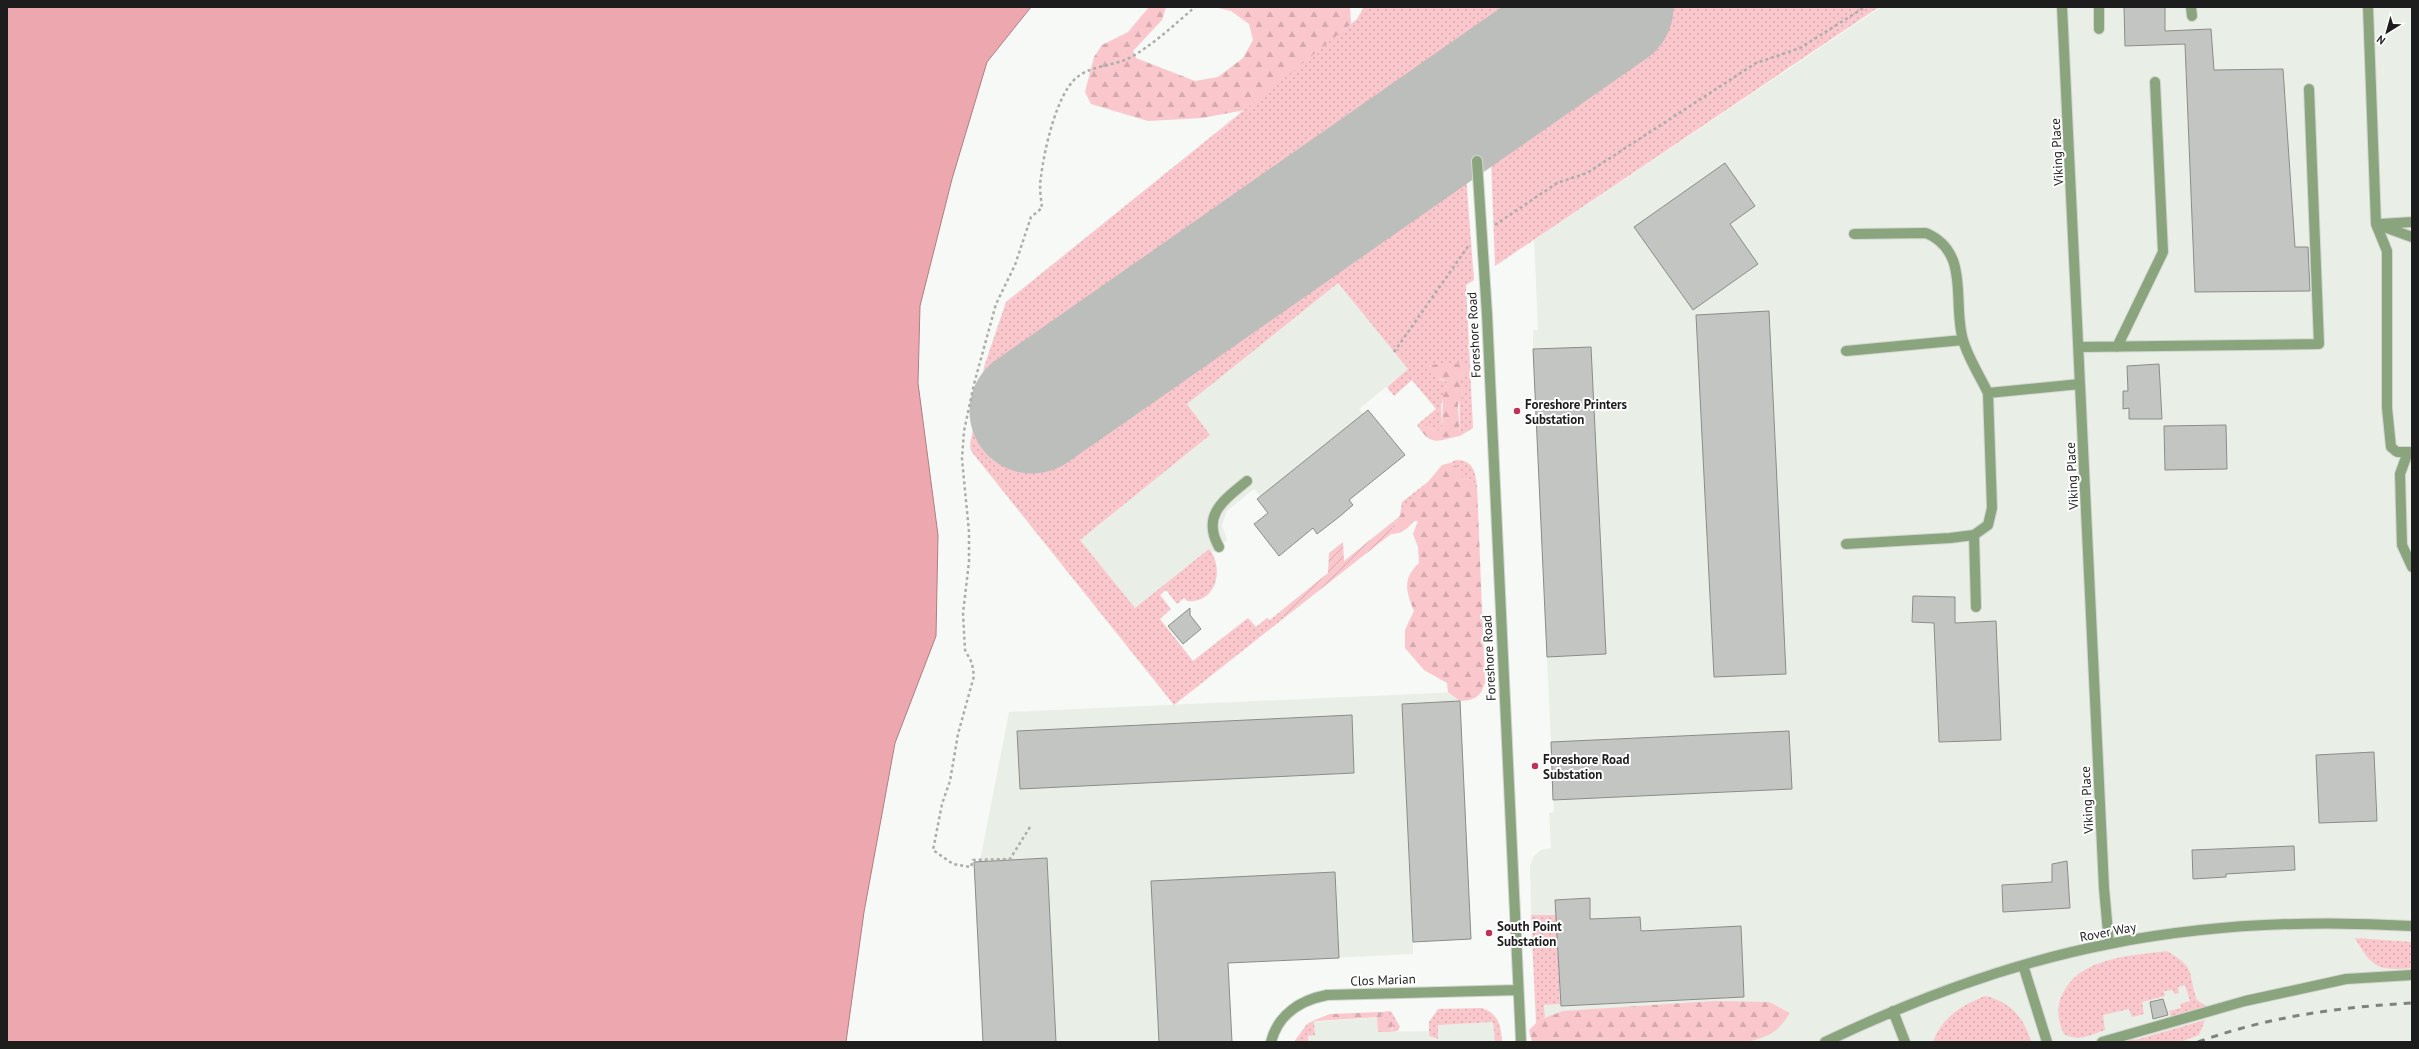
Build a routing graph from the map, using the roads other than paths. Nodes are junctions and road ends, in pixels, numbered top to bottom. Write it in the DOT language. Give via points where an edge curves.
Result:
graph roads {
  1 [pos="2062,7"];
  2 [pos="2099,7"];
  3 [pos="2368,7"];
  4 [pos="2099,29"];
  5 [pos="2155,82"];
  6 [pos="2310,89"];
  7 [pos="1477,160"];
  8 [pos="2412,222"];
  9 [pos="2376,224"];
  10 [pos="1854,234"];
  11 [pos="2412,237"];
  12 [pos="1963,340"];
  13 [pos="2079,347"];
  14 [pos="2117,347"];
  15 [pos="1846,352"];
  16 [pos="2080,384"];
  17 [pos="1988,393"];
  18 [pos="2411,455"];
  19 [pos="1247,481"];
  20 [pos="1974,535"];
  21 [pos="1846,544"];
  22 [pos="1219,547"];
  23 [pos="2412,567"];
  24 [pos="1976,607"];
  25 [pos="2412,926"];
  26 [pos="2109,944"];
  27 [pos="2023,966"];
  28 [pos="2412,975"];
  29 [pos="1518,990"];
  30 [pos="1893,1011"];
  31 [pos="1271,1042"];
  32 [pos="1521,1042"];
  33 [pos="1825,1042"];
  34 [pos="1905,1042"];
  35 [pos="2047,1042"];
  36 [pos="2102,1042"];
  1 -- 13 [label="street, Viking Place"];
  2 -- 4 [label="street"];
  3 -- 9 [label="street"];
  5 -- 14 [label="street" via="2163,252"];
  6 -- 14 [label="street" via="2319,344"];
  7 -- 29 [label="street, Foreshore Road"];
  8 -- 9 [label="street"];
  9 -- 11 [label="street"];
  9 -- 18 [label="street" via="2387,251 2387,408 2391,447 2397,452"];
  10 -- 12 [label="street" via="1926,233 1937,238 1951,253 1956,273"];
  12 -- 15 [label="street"];
  12 -- 17 [label="street"];
  13 -- 14 [label="street"];
  13 -- 16 [label="street, Viking Place"];
  16 -- 17 [label="street"];
  16 -- 26 [label="street, Viking Place"];
  17 -- 20 [label="street" via="1992,508 1988,525"];
  18 -- 23 [label="street" via="2400,474 2402,545"];
  19 -- 22 [label="street" via="1219,505 1214,514 1211,526 1213,537"];
  20 -- 21 [label="street"];
  20 -- 24 [label="street"];
  25 -- 26 [label="street, Rover Way" via="2325,923 2255,926 2167,934"];
  26 -- 27 [label="street, Rover Way"];
  27 -- 30 [label="street, Rover Way"];
  27 -- 35 [label="street"];
  28 -- 36 [label="street" via="2346,979 2245,1002"];
  29 -- 31 [label="street, Clos Marian" via="1327,995 1302,1002 1284,1017"];
  29 -- 32 [label="street, Foreshore Road"];
  30 -- 33 [label="street, Rover Way"];
  30 -- 34 [label="street"];
}
